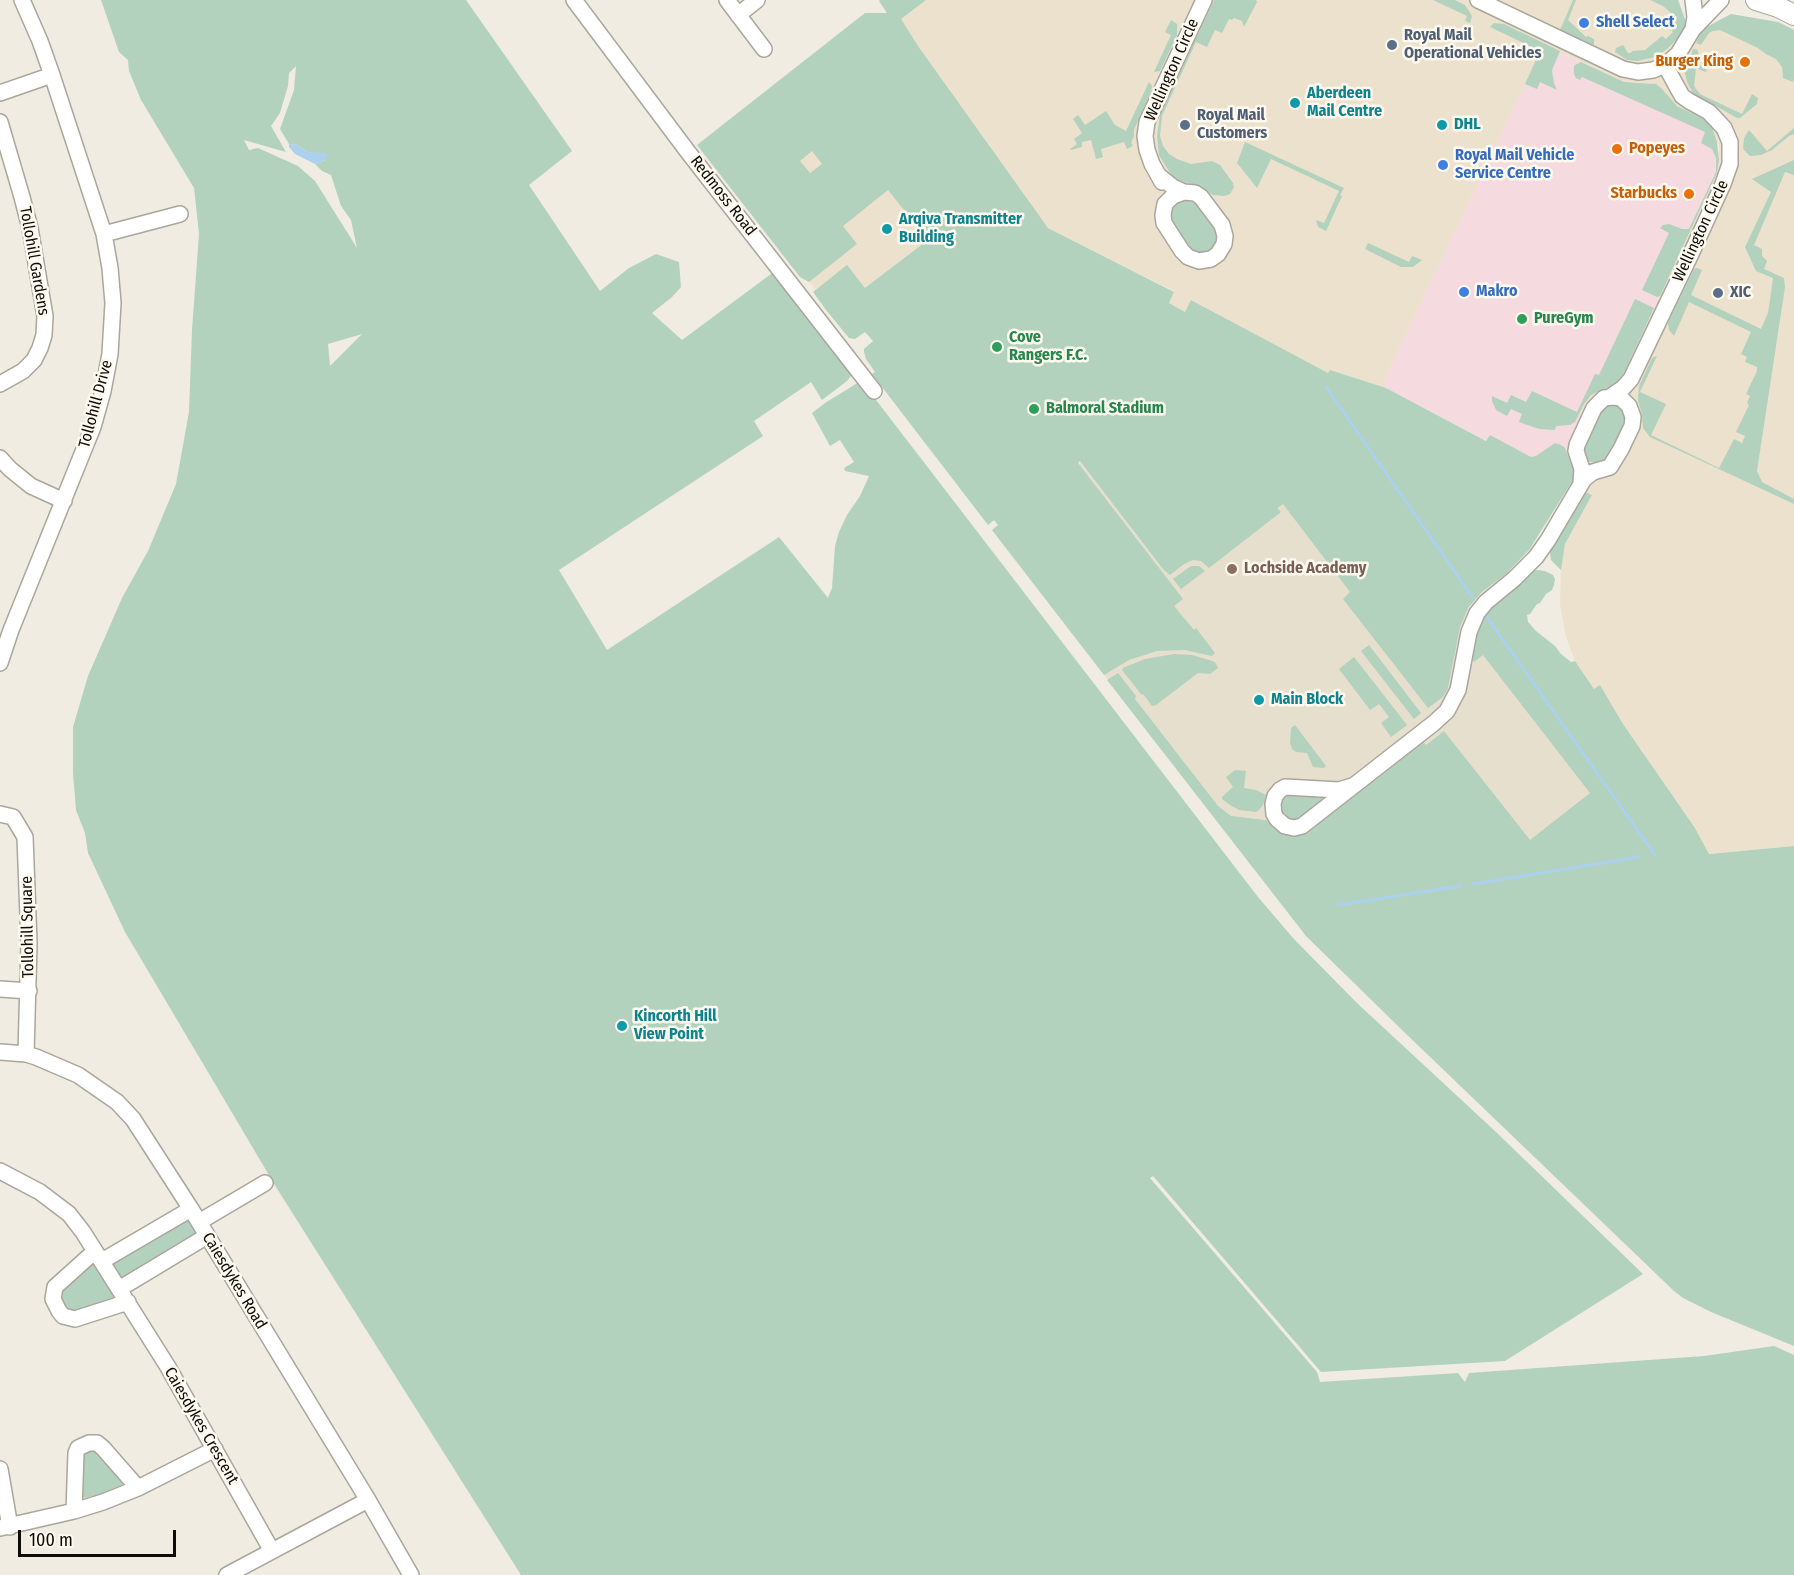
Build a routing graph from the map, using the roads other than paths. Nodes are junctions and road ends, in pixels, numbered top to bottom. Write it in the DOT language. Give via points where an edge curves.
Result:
graph roads {
  1 [pos="22,0"];
  2 [pos="574,0"];
  3 [pos="727,0"];
  4 [pos="757,0"];
  5 [pos="1204,0"];
  6 [pos="1478,0"];
  7 [pos="1693,0"];
  8 [pos="1720,0"];
  9 [pos="1756,0"];
  10 [pos="738,15"];
  11 [pos="1794,15"];
  12 [pos="1693,29"];
  13 [pos="764,49"];
  14 [pos="1665,65"];
  15 [pos="52,75"];
  16 [pos="0,93"];
  17 [pos="0,122"];
  18 [pos="1158,175"];
  19 [pos="1184,192"];
  20 [pos="1166,204"];
  21 [pos="180,214"];
  22 [pos="104,234"];
  23 [pos="1631,379"];
  24 [pos="0,384"];
  25 [pos="874,391"];
  26 [pos="1610,397"];
  27 [pos="1629,406"];
  28 [pos="0,458"];
  29 [pos="1580,461"];
  30 [pos="1598,470"];
  31 [pos="1581,483"];
  32 [pos="64,501"];
  33 [pos="6,628"];
  34 [pos="0,663"];
  35 [pos="1352,786"];
  36 [pos="0,814"];
  37 [pos="0,989"];
  38 [pos="28,991"];
  39 [pos="0,1052"];
  40 [pos="26,1054"];
  41 [pos="0,1171"];
  42 [pos="265,1183"];
  43 [pos="195,1215"];
  44 [pos="207,1236"];
  45 [pos="99,1256"];
  46 [pos="123,1295"];
  47 [pos="215,1449"];
  48 [pos="0,1469"];
  49 [pos="138,1488"];
  50 [pos="368,1500"];
  51 [pos="74,1511"];
  52 [pos="5,1527"];
  53 [pos="272,1551"];
  54 [pos="227,1575"];
  55 [pos="411,1575"];
  1 -- 15 [label="street, Tollohill Drive"];
  2 -- 25 [label="street, Redmoss Road"];
  3 -- 10 [label="street"];
  4 -- 10 [label="street"];
  5 -- 18 [label="street, Wellington Circle" via="1147,122 1147,150"];
  6 -- 14 [label="street" via="1631,72"];
  7 -- 12 [label="street"];
  8 -- 12 [label="street"];
  9 -- 11 [label="main road"];
  10 -- 13 [label="street"];
  12 -- 14 [label="street" via="1678,54"];
  14 -- 23 [label="street, Wellington Circle" via="1685,99 1721,123 1730,142 1731,158 1723,184"];
  15 -- 16 [label="street"];
  15 -- 22 [label="street, Tollohill Drive"];
  17 -- 24 [label="street, Tollohill Gardens" via="27,218 45,316 44,335 34,360"];
  18 -- 19 [label="street"];
  18 -- 20 [label="street, Wellington Circle"];
  19 -- 20 [label="street"];
  19 -- 20 [label="street" via="1201,197 1222,225 1225,240 1215,257 1199,261 1185,255 1164,223"];
  21 -- 22 [label="street"];
  22 -- 32 [label="street, Tollohill Drive" via="113,303 110,354 93,427"];
  23 -- 26 [label="street, Wellington Circle"];
  23 -- 27 [label="street, Wellington Circle"];
  26 -- 27 [label="street" via="1621,398"];
  26 -- 29 [label="street" via="1601,399 1594,408 1576,445"];
  27 -- 30 [label="street" via="1633,420 1621,449 1610,467"];
  28 -- 32 [label="street" via="31,486"];
  29 -- 30 [label="street" via="1585,467"];
  29 -- 31 [label="street"];
  30 -- 31 [label="street"];
  31 -- 35 [label="street" via="1536,558 1477,613 1469,632 1458,690 1447,711"];
  32 -- 33 [label="street, Tollohill Drive"];
  33 -- 34 [label="street, Tollohill Drive"];
  35 -- 35 [label="street" via="1299,827 1284,825 1274,813 1275,796 1287,786 1339,790"];
  36 -- 38 [label="street, Tollohill Square" via="13,817 25,837"];
  37 -- 38 [label="street"];
  38 -- 40 [label="street, Tollohill Square"];
  39 -- 40 [label="street, Caiesdykes Road"];
  40 -- 43 [label="street, Caiesdykes Road" via="78,1075 117,1102 133,1119"];
  41 -- 45 [label="street, Caiesdykes Crescent" via="34,1188 69,1214"];
  42 -- 43 [label="street"];
  43 -- 44 [label="street, Caiesdykes Road"];
  43 -- 45 [label="street"];
  44 -- 46 [label="street"];
  44 -- 50 [label="street, Caiesdykes Road"];
  45 -- 46 [label="street, Caiesdykes Crescent"];
  45 -- 46 [label="street" via="55,1287 53,1299 59,1311 75,1319"];
  46 -- 47 [label="street, Caiesdykes Crescent"];
  47 -- 49 [label="street"];
  47 -- 53 [label="street, Caiesdykes Crescent"];
  48 -- 52 [label="street"];
  49 -- 51 [label="street"];
  49 -- 51 [label="street" via="103,1448 89,1443 76,1452"];
  50 -- 53 [label="street"];
  50 -- 55 [label="street, Caiesdykes Road"];
  51 -- 52 [label="street"];
  53 -- 54 [label="street"];
}
